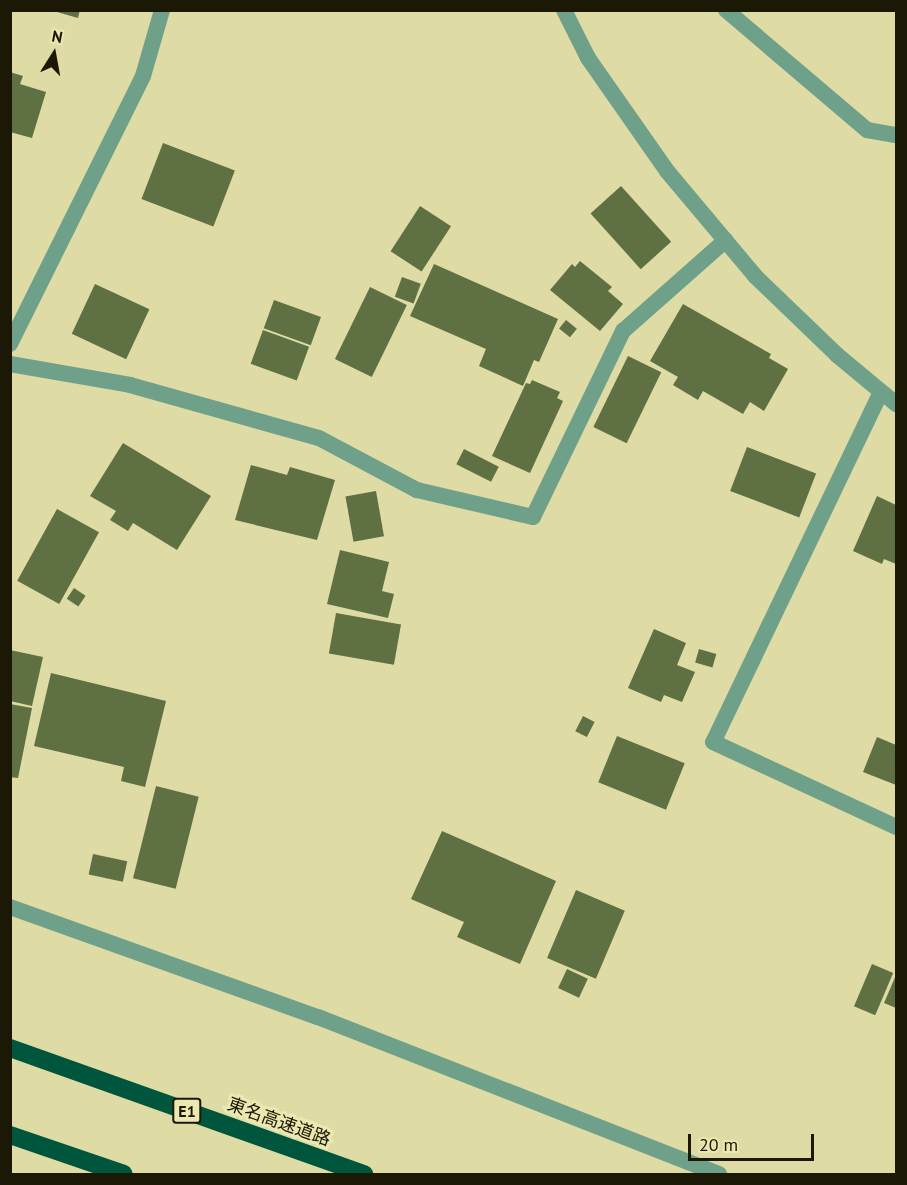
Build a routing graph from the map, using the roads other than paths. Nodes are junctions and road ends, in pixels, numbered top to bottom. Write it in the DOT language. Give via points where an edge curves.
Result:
graph roads {
  1 [pos="162,10"];
  2 [pos="564,10"];
  3 [pos="726,10"];
  4 [pos="897,135"];
  5 [pos="726,240"];
  6 [pos="10,344"];
  7 [pos="10,364"];
  8 [pos="880,394"];
  9 [pos="897,404"];
  10 [pos="897,827"];
  11 [pos="10,907"];
  12 [pos="10,1048"];
  13 [pos="10,1135"];
  14 [pos="124,1174"];
  15 [pos="364,1174"];
  16 [pos="719,1174"];
  1 -- 6 [label="street" via="143,76"];
  2 -- 5 [label="street" via="588,58 667,171"];
  3 -- 4 [label="street" via="867,130"];
  5 -- 7 [label="street" via="623,331 533,516 417,490 319,438 130,385"];
  5 -- 8 [label="street" via="755,276"];
  8 -- 9 [label="street"];
  8 -- 10 [label="street" via="713,742"];
  11 -- 16 [label="street" via="318,1017"];
  12 -- 15 [label="highway, 東名高速道路 / E1"];
  13 -- 14 [label="highway"];
}
